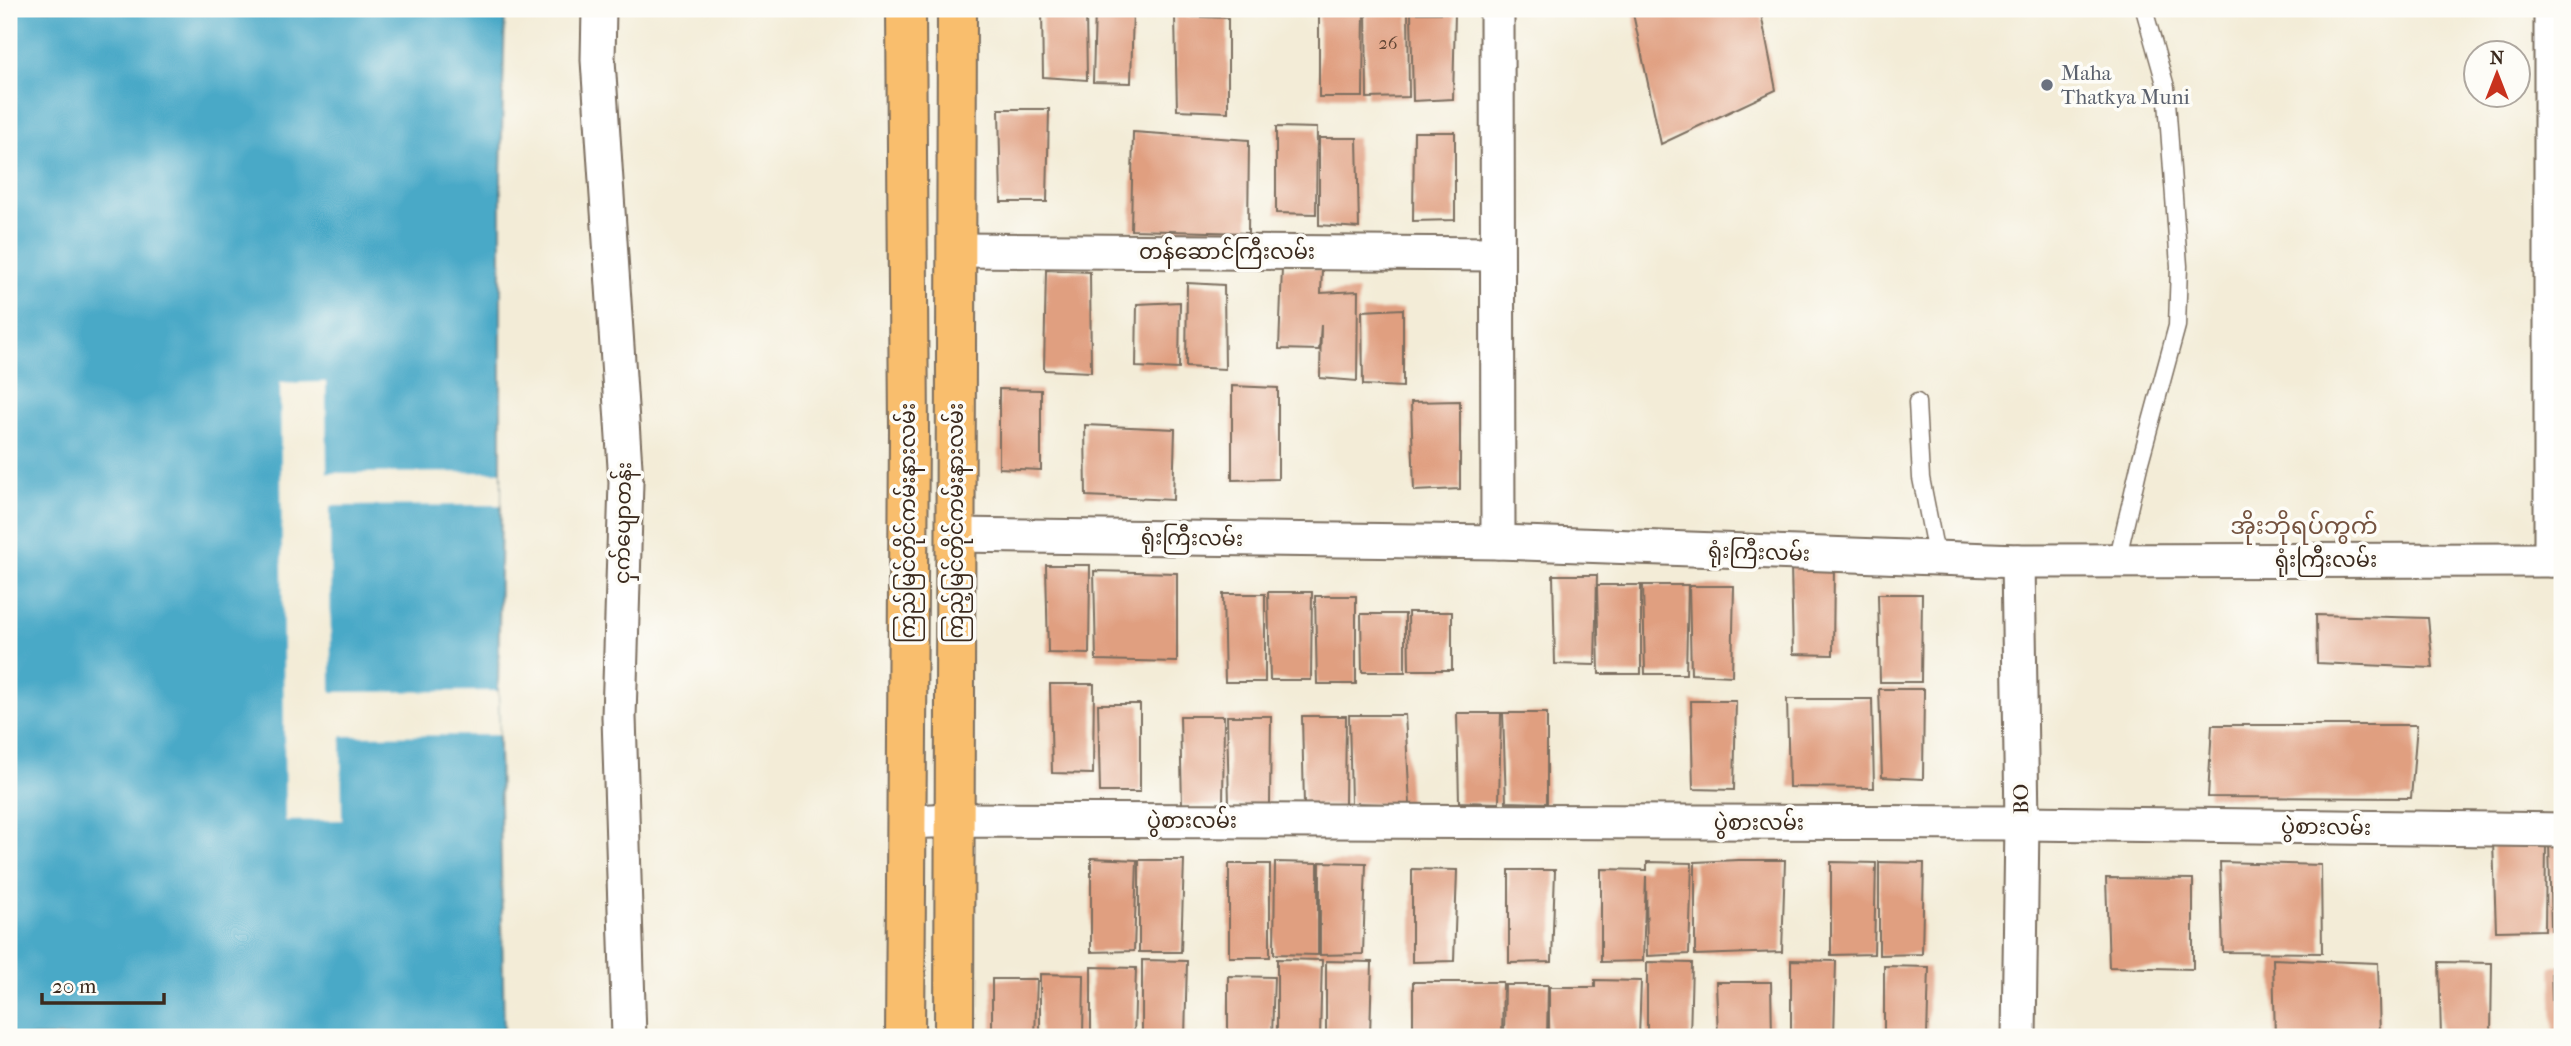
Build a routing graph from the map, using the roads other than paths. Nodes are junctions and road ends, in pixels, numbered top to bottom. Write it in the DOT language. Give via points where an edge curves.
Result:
graph roads {
  1 [pos="599,9"];
  2 [pos="905,9"];
  3 [pos="957,9"];
  4 [pos="1497,9"];
  5 [pos="2144,9"];
  6 [pos="2551,9"];
  7 [pos="957,250"];
  8 [pos="1496,254"];
  9 [pos="2556,265"];
  10 [pos="1917,402"];
  11 [pos="956,535"];
  12 [pos="1498,542"];
  13 [pos="1937,559"];
  14 [pos="2556,560"];
  15 [pos="2018,561"];
  16 [pos="2117,561"];
  17 [pos="956,820"];
  18 [pos="907,822"];
  19 [pos="2022,823"];
  20 [pos="2562,830"];
  21 [pos="629,1037"];
  22 [pos="905,1037"];
  23 [pos="954,1037"];
  24 [pos="2019,1037"];
  1 -- 21 [label="street, ငှက်ပျောတန်း" via="598,60 626,482 619,718"];
  2 -- 18 [label="main road, ကြည်မြင်တိုင်ကမ်းနားလမ်း"];
  3 -- 7 [label="main road, ကြည့်မြင်တိုင်ကမ်းနားလမ်း"];
  4 -- 8 [label="street"];
  5 -- 16 [label="lane" via="2166,87 2179,266 2177,326"];
  6 -- 9 [label="street"];
  7 -- 8 [label="street, တန်ဆောင်ကြီးလမ်း"];
  7 -- 11 [label="main road, ကြည့်မြင်တိုင်ကမ်းနားလမ်း"];
  8 -- 12 [label="street"];
  9 -- 14 [label="street"];
  10 -- 13 [label="lane" via="1921,478"];
  11 -- 12 [label="street, ရုံးကြီးလမ်း"];
  11 -- 17 [label="main road, ကြည့်မြင်တိုင်ကမ်းနားလမ်း"];
  12 -- 13 [label="street, ရုံးကြီးလမ်း"];
  13 -- 15 [label="street, ရုံးကြီးလမ်း"];
  14 -- 16 [label="street, ရုံးကြီးလမ်း"];
  15 -- 16 [label="street, ရုံးကြီးလမ်း"];
  15 -- 19 [label="street, BO"];
  17 -- 18 [label="street, ပွဲစားလမ်း"];
  17 -- 19 [label="street, ပွဲစားလမ်း"];
  17 -- 23 [label="main road, ကြည့်မြင်တိုင်ကမ်းနားလမ်း"];
  18 -- 22 [label="main road, ကြည်မြင်တိုင်ကမ်းနားလမ်း"];
  19 -- 20 [label="street, ပွဲစားလမ်း"];
  19 -- 24 [label="street, BO"];
}
